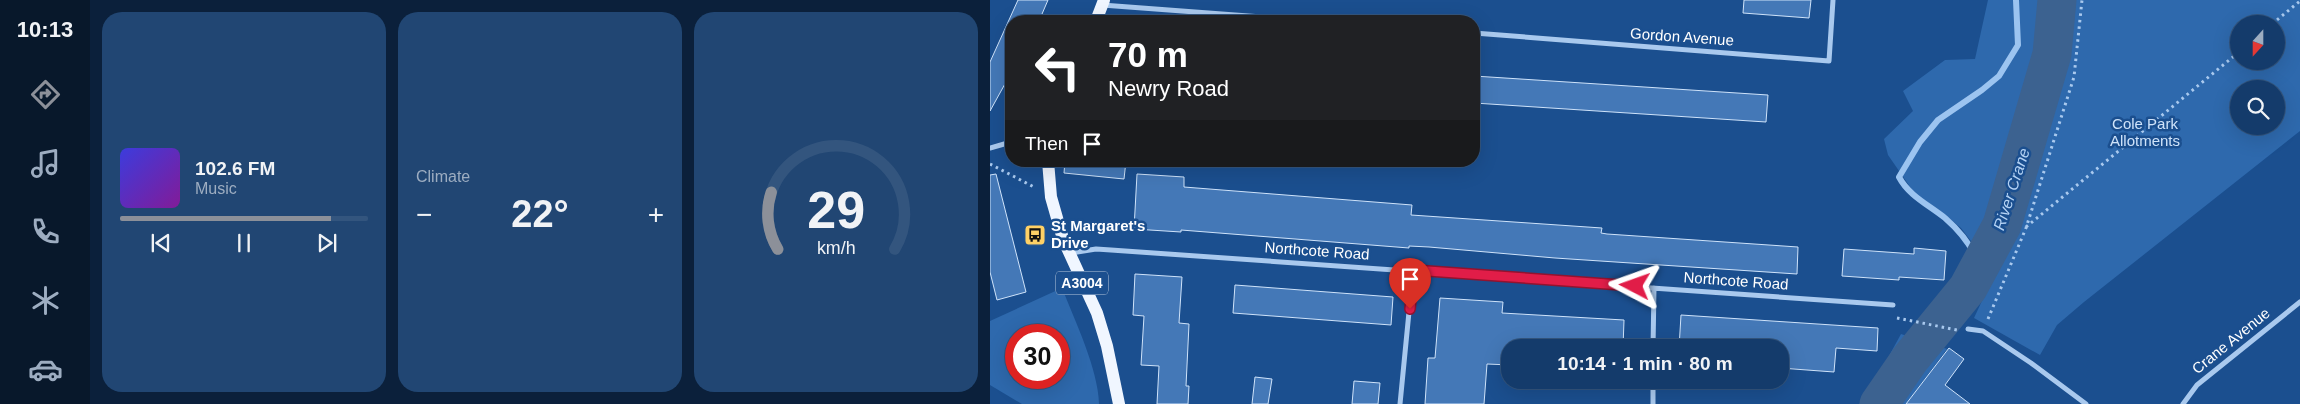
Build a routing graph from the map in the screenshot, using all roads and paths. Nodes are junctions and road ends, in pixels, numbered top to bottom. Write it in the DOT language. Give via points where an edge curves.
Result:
graph roads {
  1 [pos="1833,0"];
  2 [pos="2082,0"];
  3 [pos="2300,1"];
  4 [pos="1103,2"];
  5 [pos="1098,15"];
  6 [pos="1247,15"];
  7 [pos="2283,15"];
  8 [pos="1480,34"];
  9 [pos="2230,59"];
  10 [pos="1005,144"];
  11 [pos="990,148"];
  12 [pos="990,164"];
  13 [pos="1048,167"];
  14 [pos="1034,187"];
  15 [pos="2026,228"];
  16 [pos="1068,254"];
  17 [pos="1414,270"];
  18 [pos="1654,288"];
  19 [pos="2300,302"];
  20 [pos="1893,305"];
  21 [pos="1902,319"];
  22 [pos="1968,329"];
  23 [pos="1954,331"];
  24 [pos="1983,331"];
  25 [pos="1653,339"];
  26 [pos="1653,389"];
  27 [pos="1119,404"];
  28 [pos="1400,404"];
  29 [pos="1653,404"];
  30 [pos="2086,404"];
  31 [pos="2183,404"];
  1 -- 8 [label="street, Gordon Avenue" via="1829,60"];
  2 -- 15 [label="path" via="2074,77"];
  3 -- 7 [label="path"];
  4 -- 5 [label="main road"];
  4 -- 6 [label="street"];
  9 -- 15 [label="path"];
  10 -- 11 [label="street"];
  12 -- 14 [label="path"];
  13 -- 16 [label="main road, A3004" via="1051,197"];
  15 -- 24 [label="path"];
  16 -- 17 [label="street, Northcote Road" via="1096,249"];
  16 -- 27 [label="main road, A3004" via="1097,313"];
  17 -- 18 [label="street, Northcote Road"];
  17 -- 28 [label="street"];
  18 -- 20 [label="street, Northcote Road"];
  18 -- 25 [label="street"];
  19 -- 31 [label="street, Crane Avenue" via="2197,384"];
  21 -- 23 [label="path"];
  22 -- 24 [label="street"];
  24 -- 30 [label="street"];
  26 -- 29 [label="street"];
}
